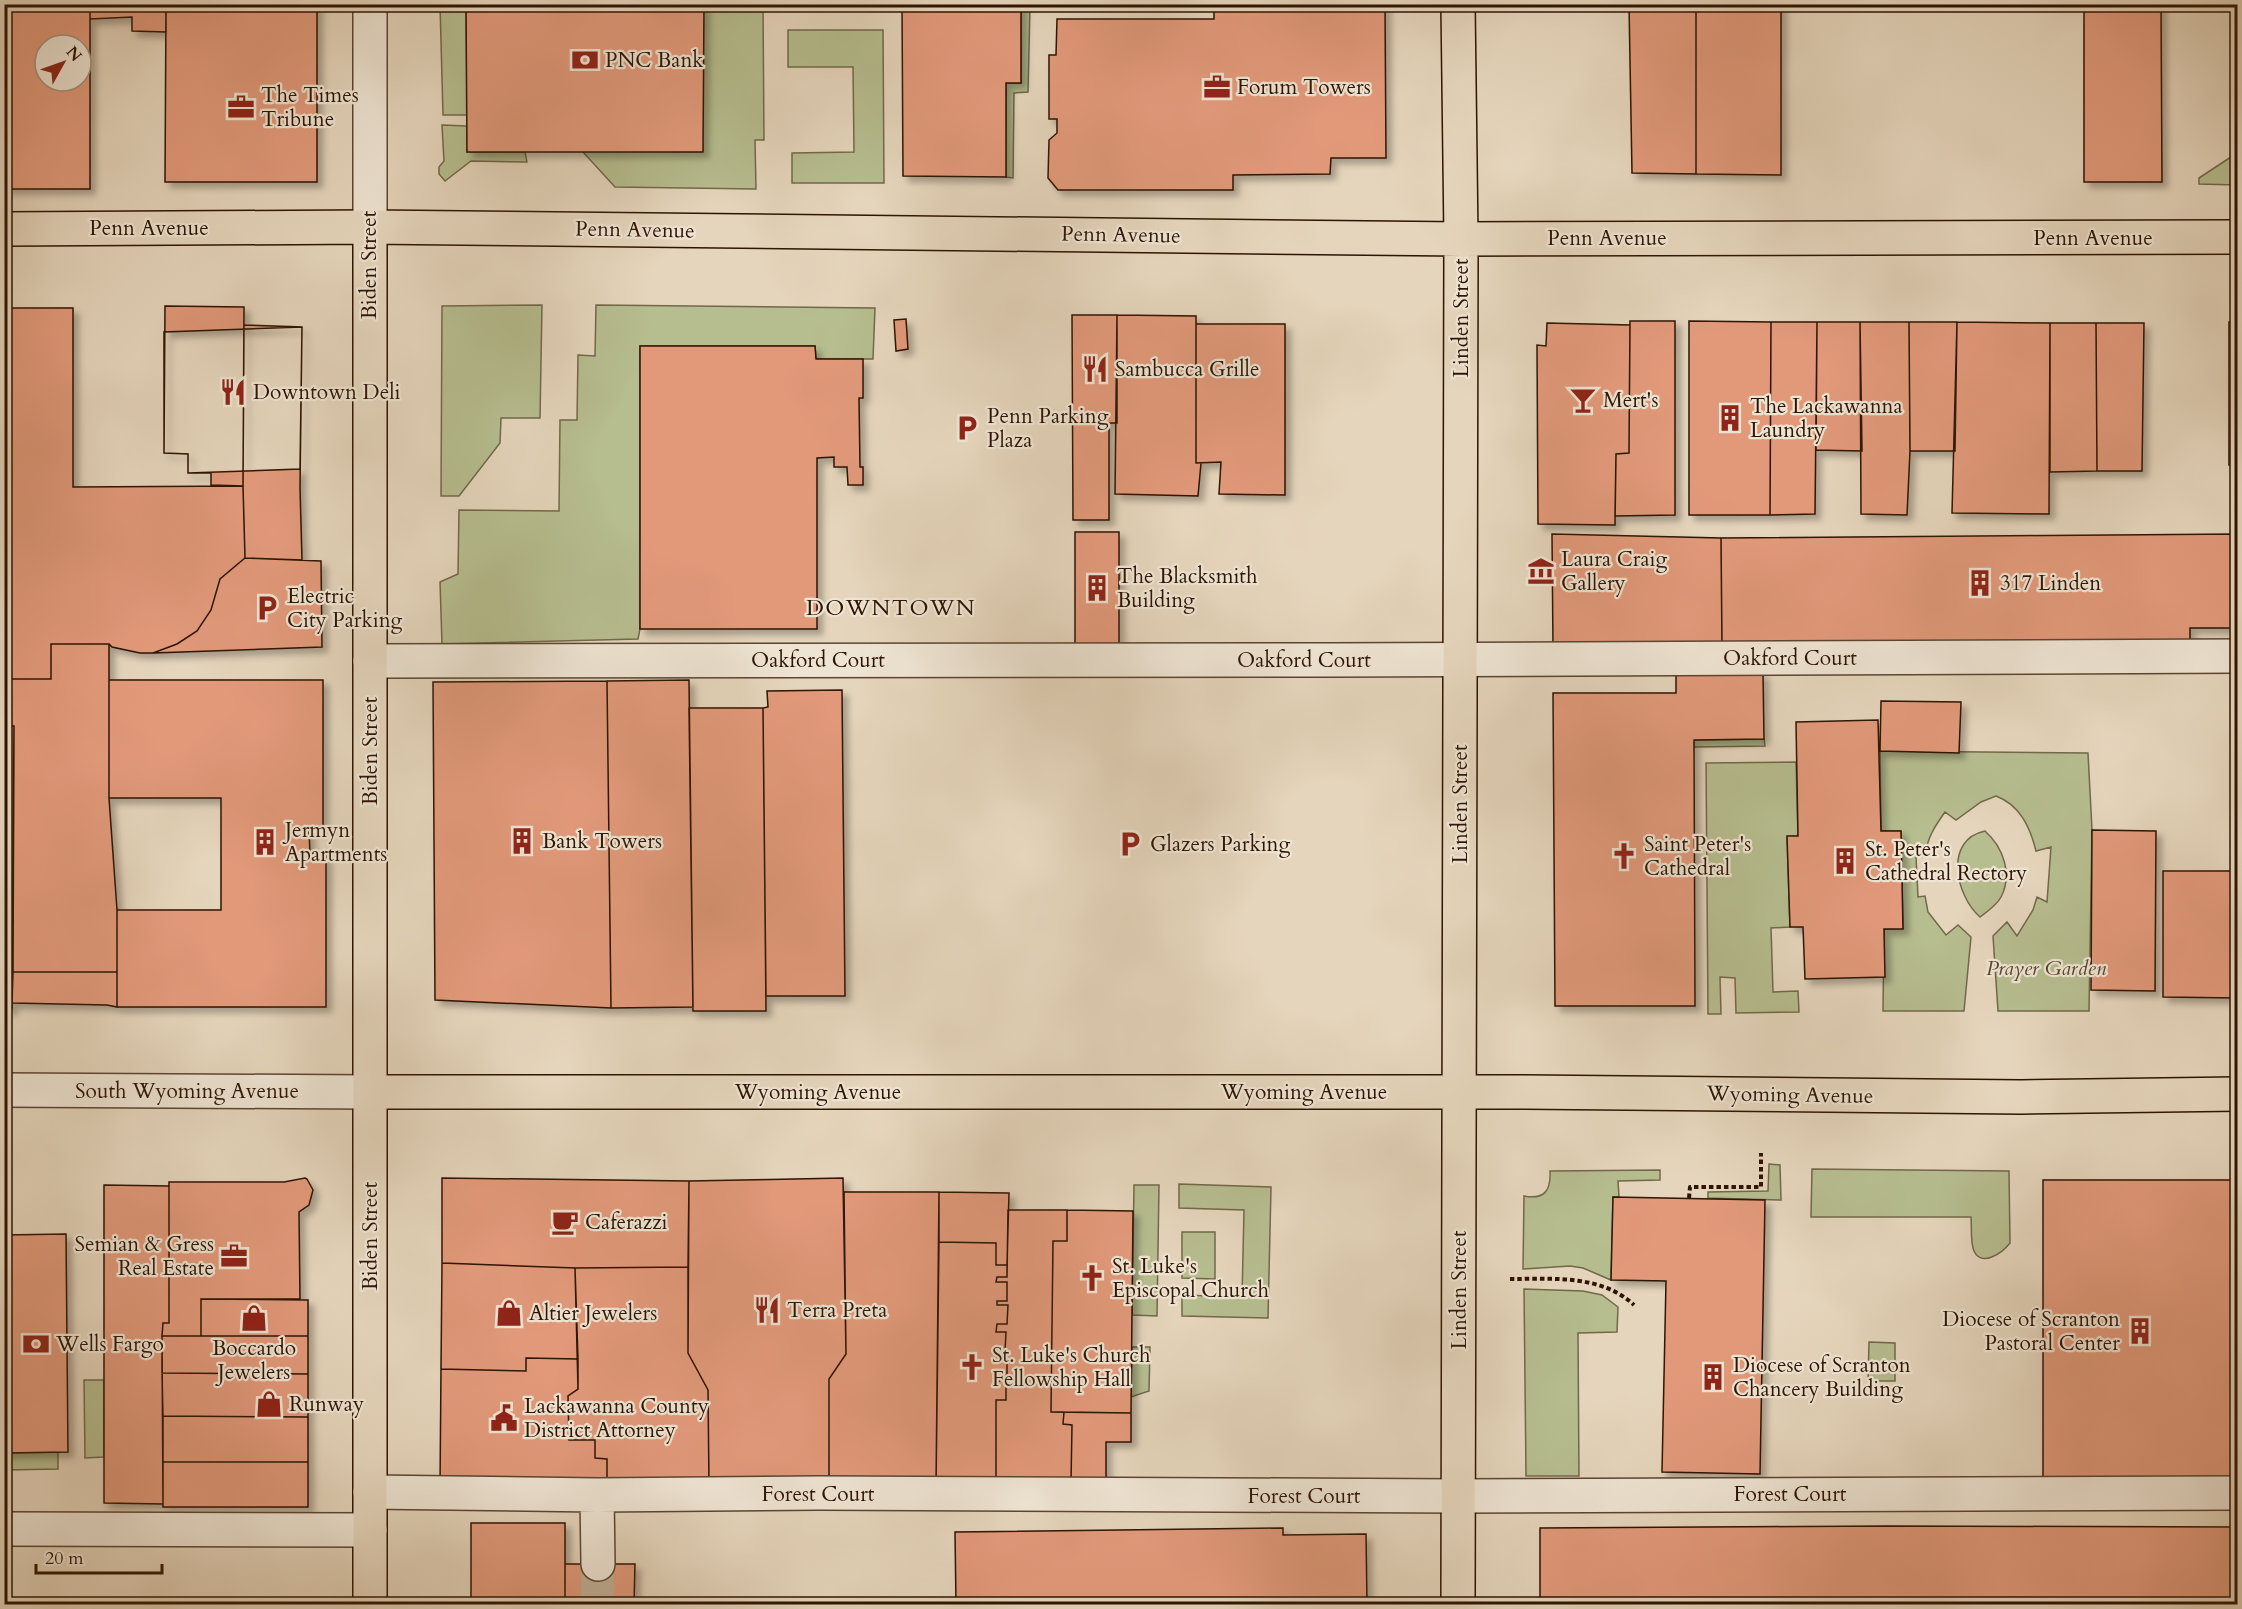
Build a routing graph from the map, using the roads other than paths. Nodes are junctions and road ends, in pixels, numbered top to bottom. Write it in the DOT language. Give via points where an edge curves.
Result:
graph roads {
  1 [pos="370,4"];
  2 [pos="1458,4"];
  3 [pos="370,227"];
  4 [pos="4,229"];
  5 [pos="2238,237"];
  6 [pos="1461,238"];
  7 [pos="2238,656"];
  8 [pos="1460,660"];
  9 [pos="370,661"];
  10 [pos="4,1090"];
  11 [pos="370,1092"];
  12 [pos="1459,1092"];
  13 [pos="2238,1094"];
  14 [pos="370,1492"];
  15 [pos="2238,1493"];
  16 [pos="597,1495"];
  17 [pos="1458,1496"];
  18 [pos="4,1529"];
  19 [pos="370,1530"];
  20 [pos="597,1564"];
  21 [pos="370,1605"];
  22 [pos="1458,1605"];
  1 -- 3 [label="street, Biden Street"];
  2 -- 6 [label="main road, Linden Street"];
  3 -- 4 [label="main road, Penn Avenue"];
  3 -- 6 [label="main road, Penn Avenue"];
  3 -- 9 [label="main road, Biden Street"];
  5 -- 6 [label="main road, Penn Avenue"];
  6 -- 8 [label="main road, Linden Street"];
  7 -- 8 [label="street, Oakford Court"];
  8 -- 9 [label="street, Oakford Court"];
  8 -- 12 [label="main road, Linden Street"];
  9 -- 11 [label="main road, Biden Street"];
  10 -- 11 [label="street, South Wyoming Avenue"];
  11 -- 12 [label="main road, Wyoming Avenue"];
  11 -- 14 [label="main road, Biden Street"];
  12 -- 13 [label="main road, Wyoming Avenue" via="2021,1097"];
  12 -- 17 [label="main road, Linden Street"];
  14 -- 16 [label="street, Forest Court"];
  14 -- 19 [label="main road, Biden Street"];
  15 -- 17 [label="street, Forest Court"];
  16 -- 17 [label="street, Forest Court"];
  16 -- 20 [label="street"];
  17 -- 22 [label="main road, Linden Street"];
  18 -- 19 [label="street"];
  19 -- 21 [label="main road, Biden Street"];
}
